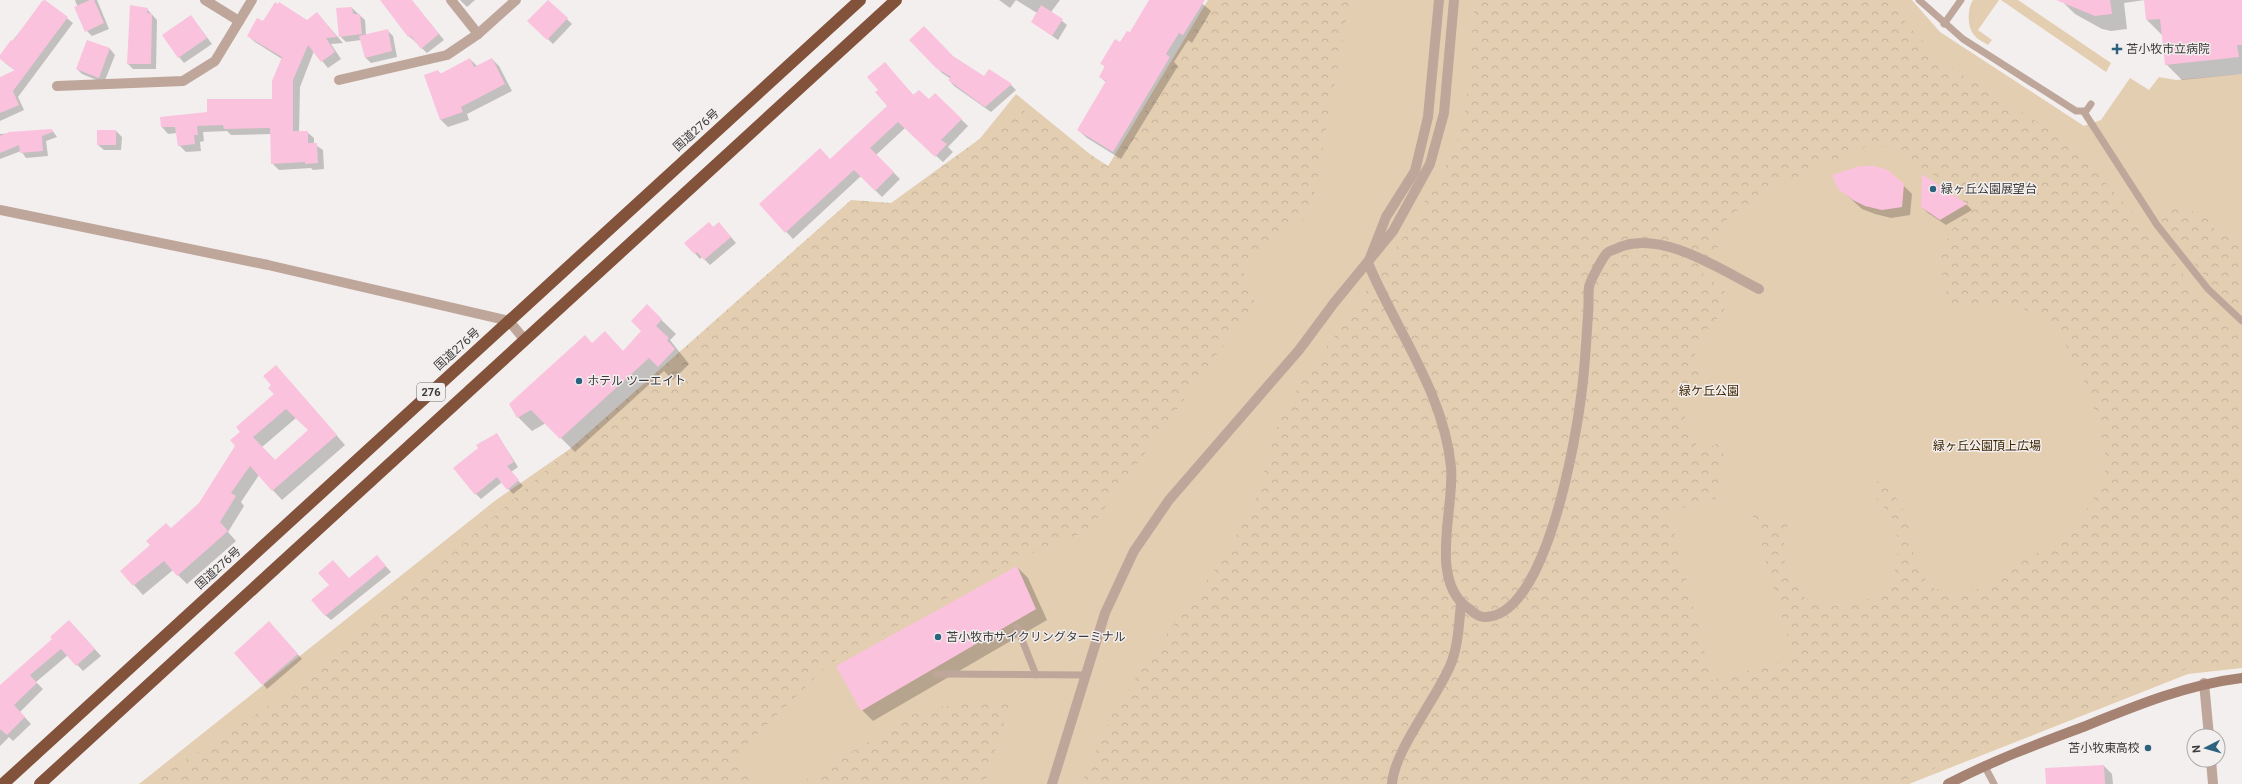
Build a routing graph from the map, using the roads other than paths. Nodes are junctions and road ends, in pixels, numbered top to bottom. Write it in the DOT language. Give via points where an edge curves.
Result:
graph roads {
  1 [pos="205,0"];
  2 [pos="252,0"];
  3 [pos="451,0"];
  4 [pos="516,0"];
  5 [pos="860,0"];
  6 [pos="896,0"];
  7 [pos="1440,0"];
  8 [pos="1454,0"];
  9 [pos="1920,0"];
  10 [pos="1961,0"];
  11 [pos="239,22"];
  12 [pos="1944,24"];
  13 [pos="478,34"];
  14 [pos="339,80"];
  15 [pos="57,86"];
  16 [pos="2091,104"];
  17 [pos="2084,112"];
  18 [pos="0,210"];
  19 [pos="1368,263"];
  20 [pos="1758,289"];
  21 [pos="509,321"];
  22 [pos="2242,322"];
  23 [pos="524,339"];
  24 [pos="1462,603"];
  25 [pos="1017,627"];
  26 [pos="936,674"];
  27 [pos="1036,675"];
  28 [pos="1086,675"];
  29 [pos="2242,678"];
  30 [pos="2204,683"];
  31 [pos="2208,728"];
  32 [pos="1984,765"];
  33 [pos="2212,768"];
  34 [pos="3,784"];
  35 [pos="40,784"];
  36 [pos="1052,784"];
  37 [pos="1392,784"];
  38 [pos="1948,784"];
  39 [pos="1994,784"];
  40 [pos="2213,784"];
  1 -- 11 [label="street"];
  2 -- 11 [label="street"];
  3 -- 13 [label="street"];
  4 -- 13 [label="street"];
  5 -- 21 [label="highway, 国道276号 / 276"];
  6 -- 23 [label="highway, 276"];
  7 -- 19 [label="street" via="1428,116 1415,171 1386,217"];
  8 -- 19 [label="street" via="1444,114 1430,164 1393,231"];
  9 -- 12 [label="lane"];
  10 -- 12 [label="lane"];
  11 -- 15 [label="street" via="215,62 184,81"];
  12 -- 17 [label="lane" via="1963,39 2076,111"];
  13 -- 14 [label="street" via="447,55"];
  16 -- 17 [label="lane"];
  17 -- 22 [label="lane" via="2157,225 2208,289"];
  18 -- 21 [label="street" via="268,265"];
  19 -- 24 [label="street" via="1382,296 1433,395 1445,433 1451,468 1446,544 1450,584"];
  19 -- 28 [label="street" via="1334,302 1299,350 1169,500 1142,538 1105,613"];
  20 -- 24 [label="street" via="1695,256 1657,244 1628,244 1607,252 1589,285 1582,395 1573,449 1543,556 1516,604 1497,616 1481,617"];
  21 -- 23 [label="street"];
  21 -- 34 [label="highway, 国道276号 / 276"];
  23 -- 35 [label="highway, 276"];
  24 -- 37 [label="street" via="1450,666 1400,758"];
  25 -- 27 [label="lane"];
  26 -- 27 [label="lane"];
  27 -- 28 [label="lane"];
  28 -- 36 [label="street"];
  29 -- 30 [label="street"];
  30 -- 31 [label="street"];
  30 -- 32 [label="street" via="2168,694"];
  32 -- 38 [label="street"];
  32 -- 39 [label="lane"];
  33 -- 40 [label="street"];
}
